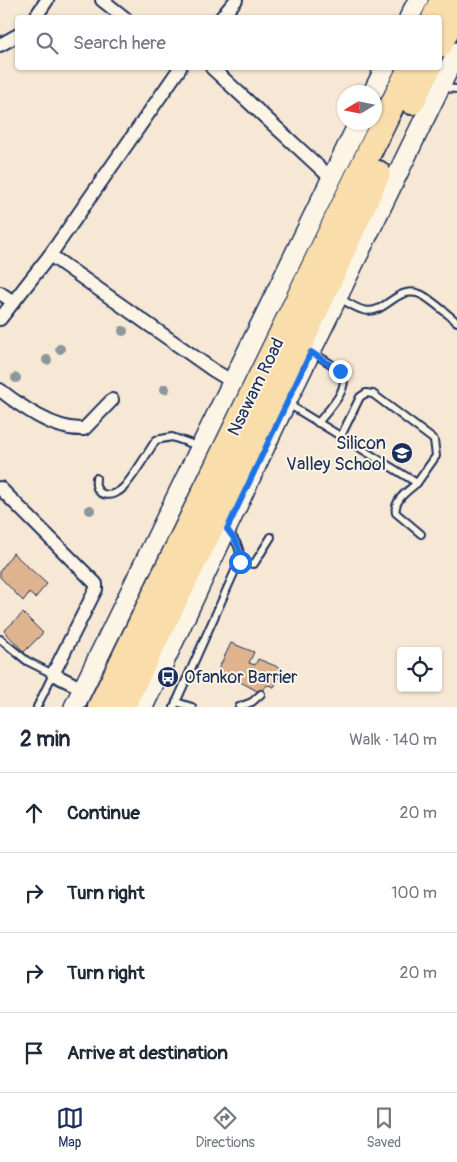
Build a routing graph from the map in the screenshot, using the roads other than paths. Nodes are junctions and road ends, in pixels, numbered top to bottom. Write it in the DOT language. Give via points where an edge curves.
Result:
graph roads {
  1 [pos="47,0"];
  2 [pos="102,0"];
  3 [pos="236,0"];
  4 [pos="418,0"];
  5 [pos="442,0"];
  6 [pos="457,9"];
  7 [pos="37,15"];
  8 [pos="121,15"];
  9 [pos="223,15"];
  10 [pos="411,15"];
  11 [pos="435,15"];
  12 [pos="15,37"];
  13 [pos="442,41"];
  14 [pos="0,45"];
  15 [pos="457,52"];
  16 [pos="179,70"];
  17 [pos="214,70"];
  18 [pos="384,70"];
  19 [pos="409,70"];
  20 [pos="442,81"];
  21 [pos="376,85"];
  22 [pos="354,130"];
  23 [pos="332,179"];
  24 [pos="50,256"];
  25 [pos="0,293"];
  26 [pos="338,298"];
  27 [pos="12,301"];
  28 [pos="0,319"];
  29 [pos="457,322"];
  30 [pos="311,352"];
  31 [pos="233,382"];
  32 [pos="278,385"];
  33 [pos="0,390"];
  34 [pos="112,400"];
  35 [pos="318,423"];
  36 [pos="341,436"];
  37 [pos="201,448"];
  38 [pos="96,478"];
  39 [pos="417,483"];
  40 [pos="0,488"];
  41 [pos="227,529"];
  42 [pos="421,534"];
  43 [pos="271,537"];
  44 [pos="240,562"];
  45 [pos="0,640"];
  46 [pos="53,674"];
  47 [pos="83,689"];
  48 [pos="261,694"];
  49 [pos="175,704"];
  50 [pos="37,707"];
  51 [pos="74,707"];
  52 [pos="100,707"];
  53 [pos="122,707"];
  54 [pos="143,707"];
  55 [pos="192,707"];
  56 [pos="239,707"];
  1 -- 7 [label="street"];
  2 -- 8 [label="street"];
  3 -- 9 [label="street"];
  4 -- 10 [label="main road"];
  5 -- 11 [label="highway"];
  6 -- 13 [label="highway"];
  12 -- 14 [label="street"];
  15 -- 20 [label="main road"];
  16 -- 24 [label="street"];
  17 -- 23 [label="street"];
  18 -- 21 [label="main road"];
  19 -- 32 [label="highway, Nsawam Road"];
  20 -- 26 [label="main road"];
  20 -- 32 [label="highway, Nsawam Road" via="343,246"];
  22 -- 23 [label="main road"];
  23 -- 31 [label="main road"];
  24 -- 27 [label="street"];
  24 -- 31 [label="street"];
  25 -- 27 [label="street"];
  26 -- 29 [label="lane" via="364,310 384,307 396,295 420,294"];
  26 -- 30 [label="main road"];
  27 -- 28 [label="street"];
  30 -- 32 [label="main road"];
  30 -- 35 [label="lane" via="340,371 344,379 344,388"];
  31 -- 37 [label="main road"];
  32 -- 35 [label="lane"];
  32 -- 41 [label="main road"];
  32 -- 52 [label="highway, Nsawam Road"];
  32 -- 53 [label="highway, Nsawam Road"];
  33 -- 34 [label="street" via="54,423 73,430 84,429"];
  35 -- 36 [label="lane"];
  36 -- 39 [label="lane"];
  36 -- 39 [label="lane" via="360,397 366,393 373,394 434,440 436,456"];
  37 -- 38 [label="lane" via="182,439 162,437 156,440 124,488 107,496 99,492"];
  37 -- 47 [label="main road"];
  39 -- 42 [label="lane" via="398,501 395,509"];
  40 -- 46 [label="street" via="96,584"];
  41 -- 44 [label="lane" via="238,544"];
  41 -- 54 [label="main road"];
  43 -- 44 [label="lane" via="254,564"];
  44 -- 49 [label="lane"];
  45 -- 46 [label="lane" via="27,661"];
  46 -- 47 [label="street"];
  46 -- 50 [label="lane"];
  47 -- 51 [label="main road"];
  48 -- 56 [label="lane"];
  49 -- 55 [label="lane"];
}
